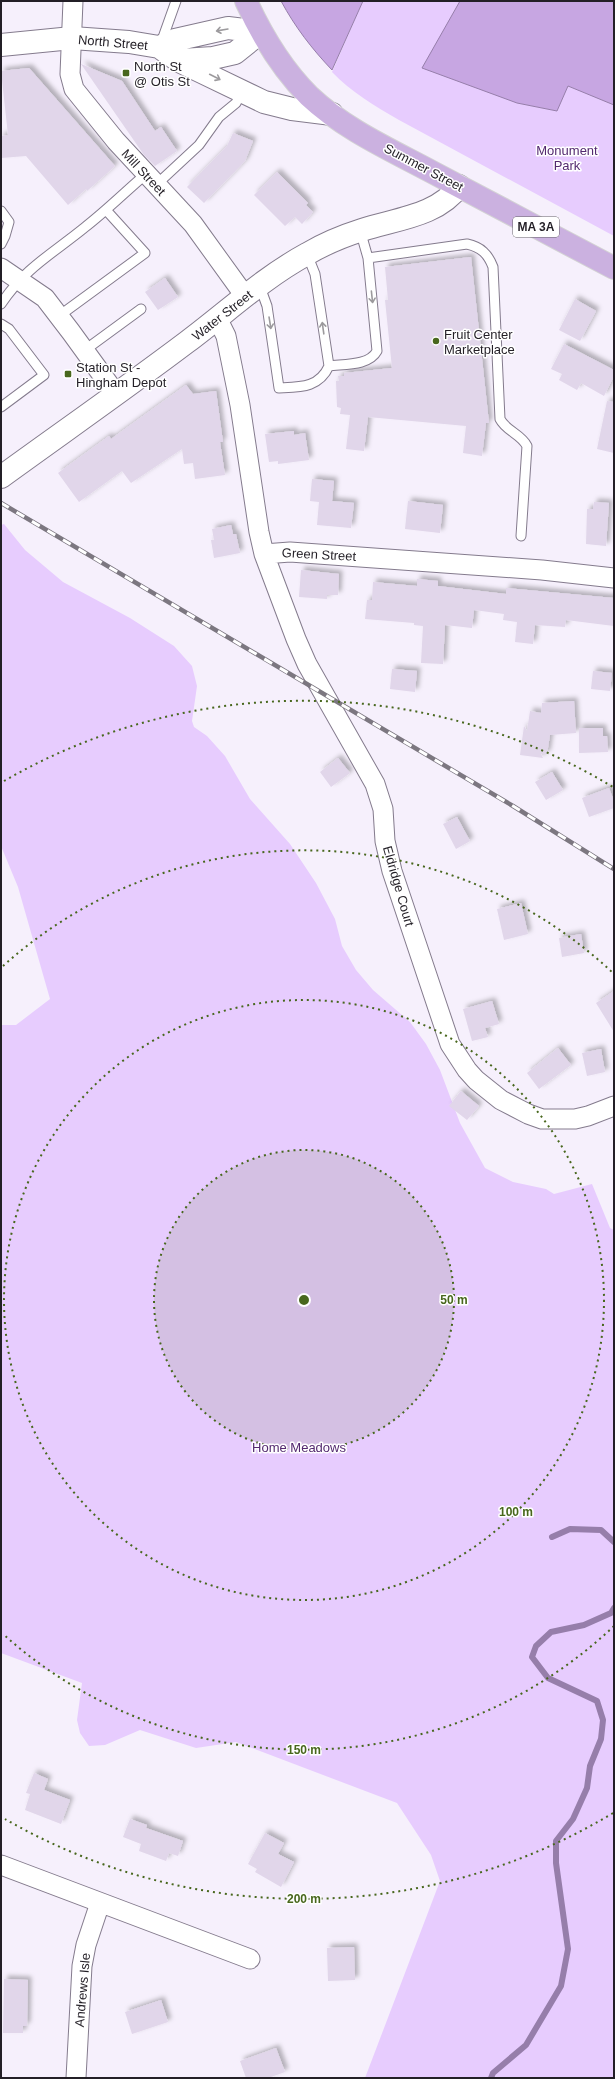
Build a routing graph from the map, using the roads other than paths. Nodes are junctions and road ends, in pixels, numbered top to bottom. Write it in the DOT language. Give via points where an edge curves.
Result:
graph roads {
  1 [pos="73,1"];
  2 [pos="176,1"];
  3 [pos="246,1"];
  4 [pos="261,32"];
  5 [pos="72,38"];
  6 [pos="1,45"];
  7 [pos="160,47"];
  8 [pos="179,61"];
  9 [pos="242,91"];
  10 [pos="332,114"];
  11 [pos="151,179"];
  12 [pos="459,186"];
  13 [pos="106,210"];
  14 [pos="1,211"];
  15 [pos="360,230"];
  16 [pos="1,244"];
  17 [pos="307,254"];
  18 [pos="368,258"];
  19 [pos="1,268"];
  20 [pos="614,268"];
  21 [pos="19,279"];
  22 [pos="251,292"];
  23 [pos="1,304"];
  24 [pos="141,309"];
  25 [pos="59,316"];
  26 [pos="217,318"];
  27 [pos="1,324"];
  28 [pos="85,350"];
  29 [pos="329,366"];
  30 [pos="116,394"];
  31 [pos="1,407"];
  32 [pos="1,477"];
  33 [pos="521,536"];
  34 [pos="264,554"];
  35 [pos="614,578"];
  36 [pos="614,1106"];
  37 [pos="1,1865"];
  38 [pos="100,1904"];
  39 [pos="250,1959"];
  40 [pos="76,2078"];
  1 -- 5 [label="street, Mill Street"];
  2 -- 7 [label="lane"];
  3 -- 4 [label="main road, MA 3A"];
  4 -- 7 [label="main road, one-way" via="228,28 175,40"];
  4 -- 8 [label="main road" via="235,53"];
  4 -- 10 [label="main road, Summer Street / MA 3A" via="297,84"];
  5 -- 6 [label="main road, North Street"];
  5 -- 7 [label="main road, North Street"];
  5 -- 11 [label="street, Mill Street" via="70,74 74,89 96,118"];
  7 -- 8 [label="main road, North Street"];
  8 -- 9 [label="main road, North Street, one-way"];
  9 -- 10 [label="main road, North Street" via="264,102 292,109"];
  9 -- 11 [label="lane" via="236,103 219,117 199,145"];
  10 -- 12 [label="main road, Summer Street / MA 3A" via="378,143"];
  11 -- 13 [label="lane"];
  11 -- 22 [label="street, Mill Street"];
  12 -- 15 [label="main road, Water Street" via="447,200 429,210"];
  12 -- 20 [label="main road, Summer Street / MA 3A"];
  13 -- 21 [label="lane"];
  13 -- 25 [label="lane" via="145,253"];
  14 -- 16 [label="lane" via="9,222"];
  15 -- 17 [label="main road, Water Street"];
  15 -- 18 [label="lane"];
  17 -- 22 [label="main road, Water Street"];
  29 -- 17 [label="lane, one-way" via="315,274"];
  18 -- 29 [label="lane, one-way" via="377,351 370,360"];
  18 -- 33 [label="lane" via="467,244 476,246 489,259 493,268 500,419 505,427 522,438 527,446"];
  19 -- 21 [label="street"];
  21 -- 23 [label="lane"];
  21 -- 25 [label="street" via="45,298"];
  22 -- 26 [label="main road, Water Street"];
  22 -- 29 [label="lane, one-way" via="267,306 279,388 314,384 325,374"];
  24 -- 28 [label="lane"];
  25 -- 28 [label="street"];
  26 -- 30 [label="main road, Water Street"];
  26 -- 34 [label="street, Green Street" via="226,336 240,405"];
  27 -- 31 [label="lane" via="9,329 44,375"];
  28 -- 30 [label="street"];
  30 -- 32 [label="main road, Water Street"];
  34 -- 35 [label="street, Green Street" via="290,552 542,570"];
  34 -- 36 [label="street, Eldridge Court" via="307,664 375,784 383,809 386,845 392,871 444,1031 458,1057 471,1075 488,1091 513,1107 542,1119 574,1119"];
  37 -- 38 [label="street"];
  38 -- 39 [label="street"];
  38 -- 40 [label="street, Andrews Isle" via="82,1966"];
}
